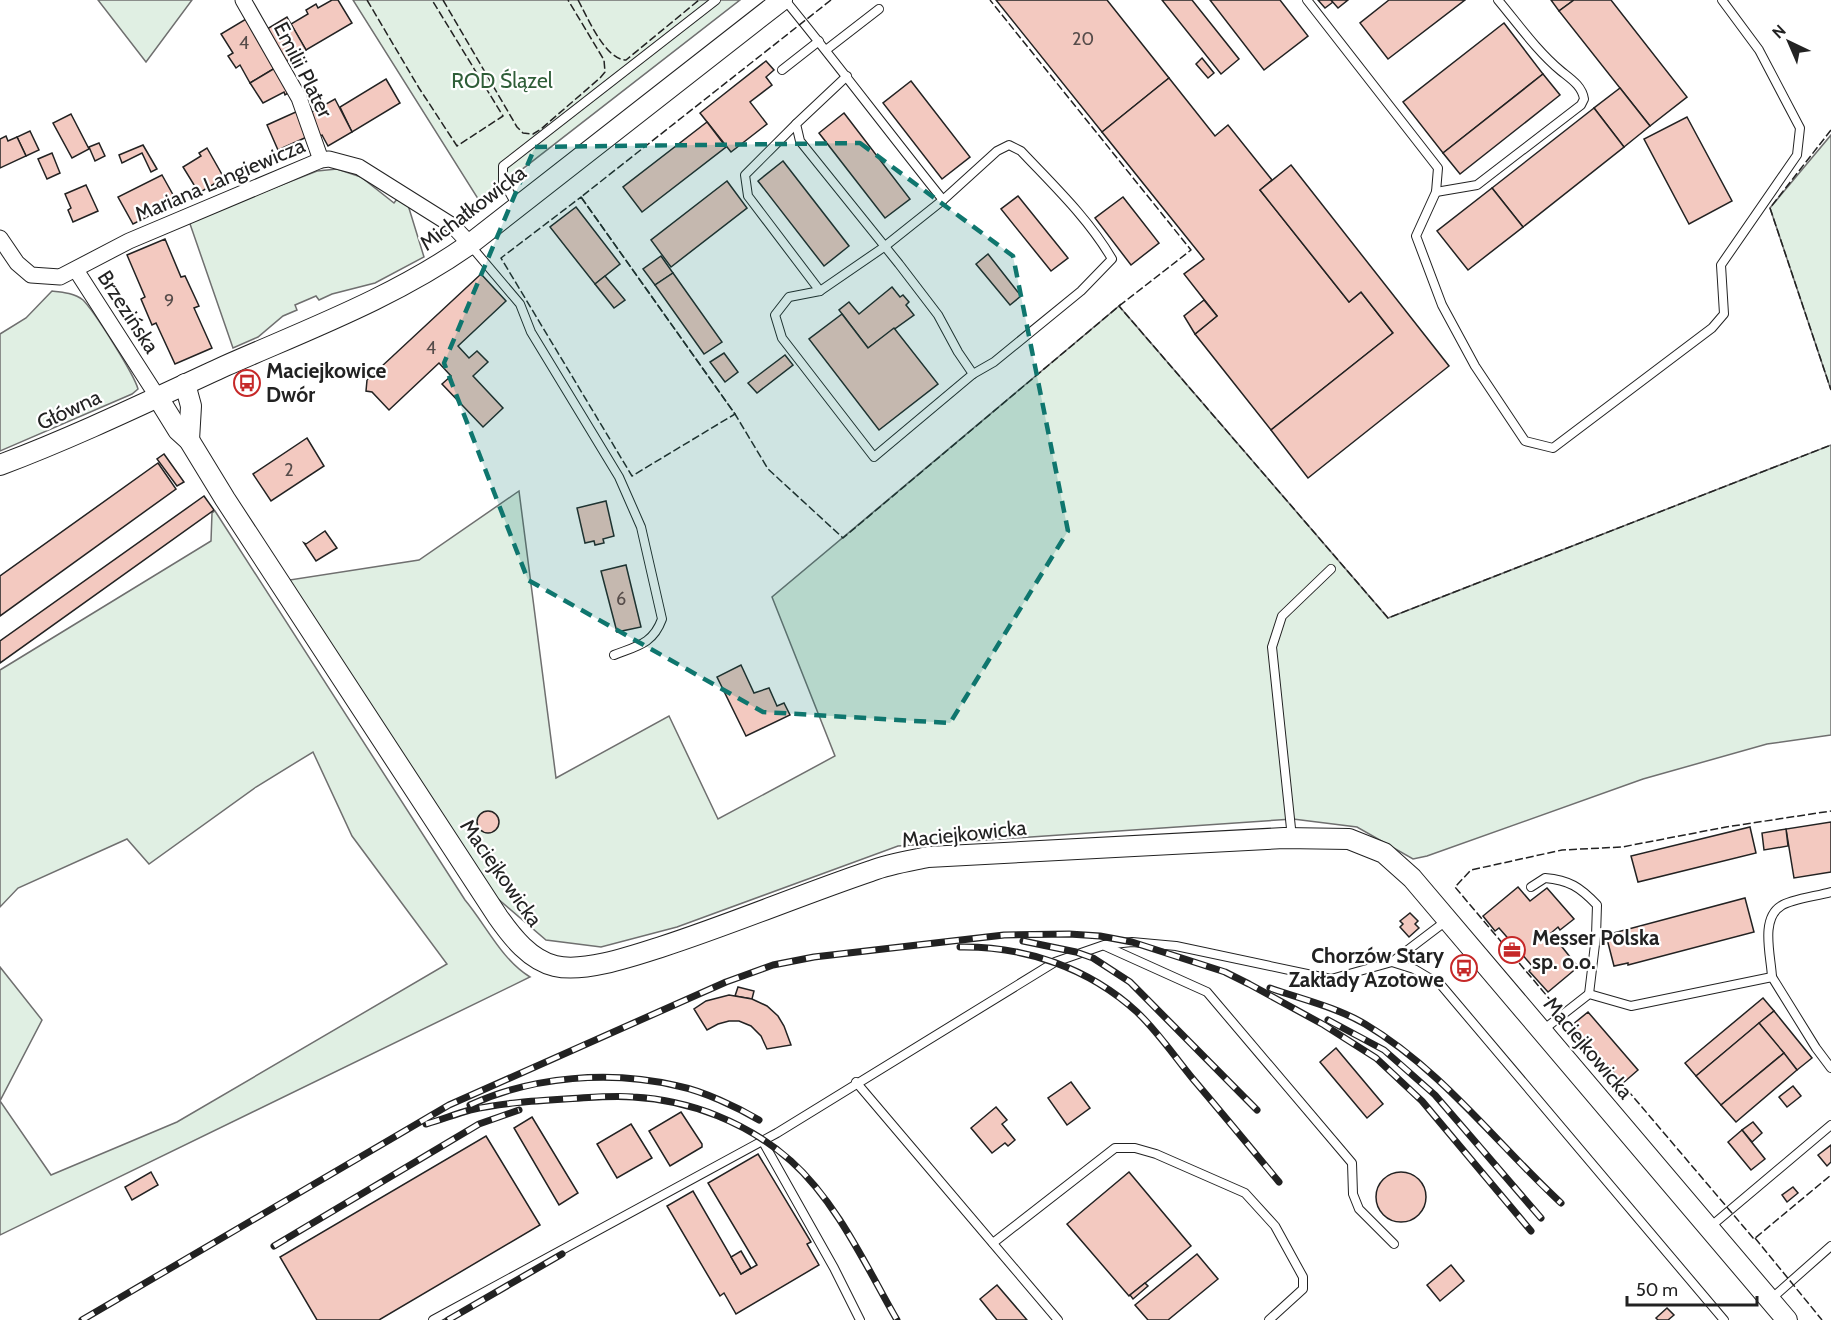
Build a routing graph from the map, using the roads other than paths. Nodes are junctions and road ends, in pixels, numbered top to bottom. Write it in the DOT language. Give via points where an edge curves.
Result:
graph roads {
  1 [pos="243,0"];
  2 [pos="716,0"];
  3 [pos="784,0"];
  4 [pos="1307,0"];
  5 [pos="1498,0"];
  6 [pos="1722,0"];
  7 [pos="879,9"];
  8 [pos="819,41"];
  9 [pos="826,50"];
  10 [pos="782,70"];
  11 [pos="848,76"];
  12 [pos="796,124"];
  13 [pos="321,160"];
  14 [pos="1436,192"];
  15 [pos="944,200"];
  16 [pos="517,207"];
  17 [pos="0,238"];
  18 [pos="470,244"];
  19 [pos="884,247"];
  20 [pos="76,270"];
  21 [pos="820,291"];
  22 [pos="973,374"];
  23 [pos="185,384"];
  24 [pos="157,396"];
  25 [pos="189,440"];
  26 [pos="0,465"];
  27 [pos="1331,569"];
  28 [pos="614,656"];
  29 [pos="1292,838"];
  30 [pos="1531,887"];
  31 [pos="1831,892"];
  32 [pos="1447,920"];
  33 [pos="1104,945"];
  34 [pos="1392,963"];
  35 [pos="1772,977"];
  36 [pos="1589,994"];
  37 [pos="1542,1031"];
  38 [pos="1831,1068"];
  39 [pos="856,1082"];
  40 [pos="1831,1125"];
  41 [pos="762,1140"];
  42 [pos="1709,1228"];
  43 [pos="993,1243"];
  44 [pos="1394,1244"];
  45 [pos="1831,1246"];
  46 [pos="1770,1300"];
  47 [pos="433,1320"];
  48 [pos="860,1320"];
  49 [pos="1058,1320"];
  50 [pos="1269,1320"];
  51 [pos="1724,1320"];
  52 [pos="1787,1320"];
  1 -- 13 [label="street, Emilii Plater" via="299,98"];
  2 -- 16 [label="lane" via="504,166 503,181"];
  3 -- 8 [label="lane"];
  3 -- 16 [label="street, Michałkowicka"];
  4 -- 14 [label="lane" via="1438,168"];
  5 -- 14 [label="lane" via="1547,59 1577,84 1584,99 1477,185"];
  6 -- 14 [label="lane" via="1759,50 1800,128 1797,155 1721,265 1724,314 1712,328 1553,448 1525,441 1475,366 1442,305 1416,236"];
  7 -- 9 [label="lane"];
  8 -- 9 [label="lane"];
  8 -- 10 [label="lane"];
  9 -- 11 [label="lane"];
  11 -- 12 [label="lane"];
  11 -- 15 [label="lane"];
  12 -- 19 [label="lane" via="800,141"];
  12 -- 21 [label="lane" via="745,175 748,196"];
  13 -- 18 [label="street, Mariana Langiewicza" via="345,162 367,171 453,226"];
  13 -- 20 [label="street, Mariana Langiewicza" via="129,241"];
  15 -- 19 [label="lane"];
  15 -- 22 [label="lane" via="997,151 1009,145 1020,151 1076,209 1112,259 1081,291 994,362"];
  16 -- 18 [label="street, Michałkowicka"];
  17 -- 20 [label="street, Brzezińska" via="17,263 31,275 60,277"];
  18 -- 23 [label="street, Michałkowicka" via="390,293"];
  18 -- 28 [label="lane" via="520,304 531,332 619,477 641,527 662,619 651,640"];
  19 -- 21 [label="lane"];
  19 -- 22 [label="lane" via="938,315"];
  20 -- 24 [label="street, Brzezińska"];
  21 -- 22 [label="lane" via="789,297 774,315 782,338 874,457"];
  23 -- 24 [label="street, Michałkowicka"];
  23 -- 25 [label="street" via="191,406"];
  24 -- 25 [label="street, Maciejkowicka" via="178,430"];
  24 -- 26 [label="street, Główna"];
  25 -- 29 [label="street, Maciejkowicka" via="498,917 520,944 546,963 570,968 619,961 873,870 928,857"];
  27 -- 29 [label="lane" via="1282,616 1272,647"];
  29 -- 32 [label="street, Maciejkowicka" via="1349,839 1384,853 1412,878"];
  30 -- 36 [label="lane" via="1545,878 1562,879 1582,890 1597,905"];
  31 -- 35 [label="lane" via="1782,905 1773,914 1768,929"];
  32 -- 34 [label="lane"];
  32 -- 37 [label="street, Maciejkowicka"];
  33 -- 34 [label="lane" via="1132,942 1176,946 1331,979"];
  33 -- 39 [label="lane" via="1055,962"];
  33 -- 44 [label="lane" via="1207,992 1352,1162 1353,1194 1359,1209"];
  34 -- 51 [label="lane" via="1414,969 1441,985"];
  35 -- 36 [label="lane" via="1631,1006"];
  35 -- 38 [label="lane"];
  36 -- 37 [label="lane"];
  37 -- 42 [label="street, Maciejkowicka"];
  39 -- 41 [label="lane"];
  39 -- 43 [label="lane"];
  40 -- 42 [label="lane"];
  41 -- 47 [label="lane"];
  41 -- 48 [label="lane"];
  42 -- 46 [label="street, Maciejkowicka"];
  43 -- 49 [label="lane"];
  43 -- 50 [label="lane" via="1115,1148 1135,1148 1245,1193 1275,1226 1303,1277 1303,1289"];
  45 -- 46 [label="lane"];
  46 -- 52 [label="street, Maciejkowicka"];
}
